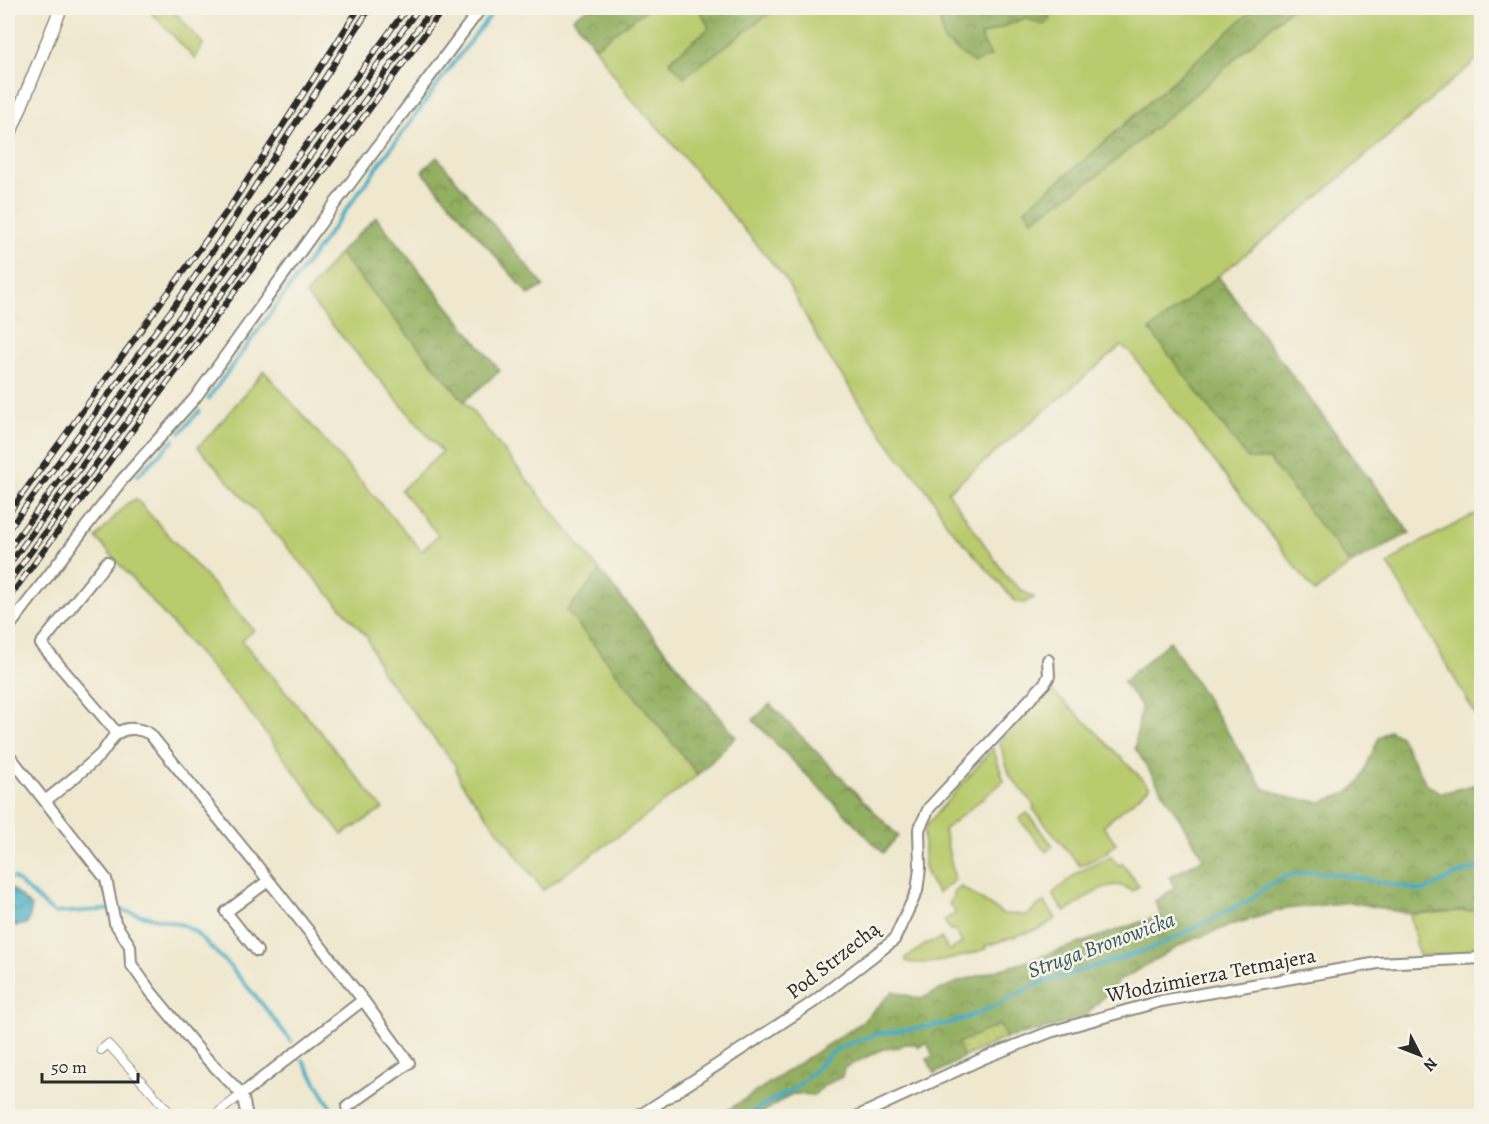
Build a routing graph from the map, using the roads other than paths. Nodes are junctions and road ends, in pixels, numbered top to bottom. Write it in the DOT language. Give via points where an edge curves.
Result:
graph roads {
  1 [pos="61,8"];
  2 [pos="481,8"];
  3 [pos="8,138"];
  4 [pos="107,562"];
  5 [pos="8,628"];
  6 [pos="1048,660"];
  7 [pos="117,733"];
  8 [pos="8,754"];
  9 [pos="45,801"];
  10 [pos="268,881"];
  11 [pos="257,951"];
  12 [pos="1482,958"];
  13 [pos="363,1000"];
  14 [pos="101,1050"];
  15 [pos="242,1094"];
  16 [pos="348,1107"];
  17 [pos="173,1116"];
  18 [pos="214,1116"];
  19 [pos="247,1116"];
  20 [pos="639,1116"];
  21 [pos="858,1116"];
  1 -- 3 [label="street"];
  2 -- 5 [label="street" via="195,398 122,480"];
  4 -- 7 [label="street" via="41,644"];
  6 -- 20 [label="street, Pod Strzechą" via="1045,683 929,808 919,829 917,891 894,940 812,1003"];
  7 -- 9 [label="street" via="103,752"];
  7 -- 10 [label="street" via="135,729 150,734"];
  8 -- 9 [label="street"];
  9 -- 15 [label="street" via="106,879 115,923 130,946 131,963 203,1055"];
  10 -- 11 [label="street" via="226,912"];
  10 -- 13 [label="street"];
  12 -- 21 [label="street, Włodzimierza Tetmajera" via="1378,963 1161,1001 1050,1032"];
  13 -- 15 [label="street"];
  13 -- 16 [label="street" via="409,1063"];
  14 -- 17 [label="street" via="108,1044"];
  15 -- 18 [label="street"];
  15 -- 19 [label="street"];
}
